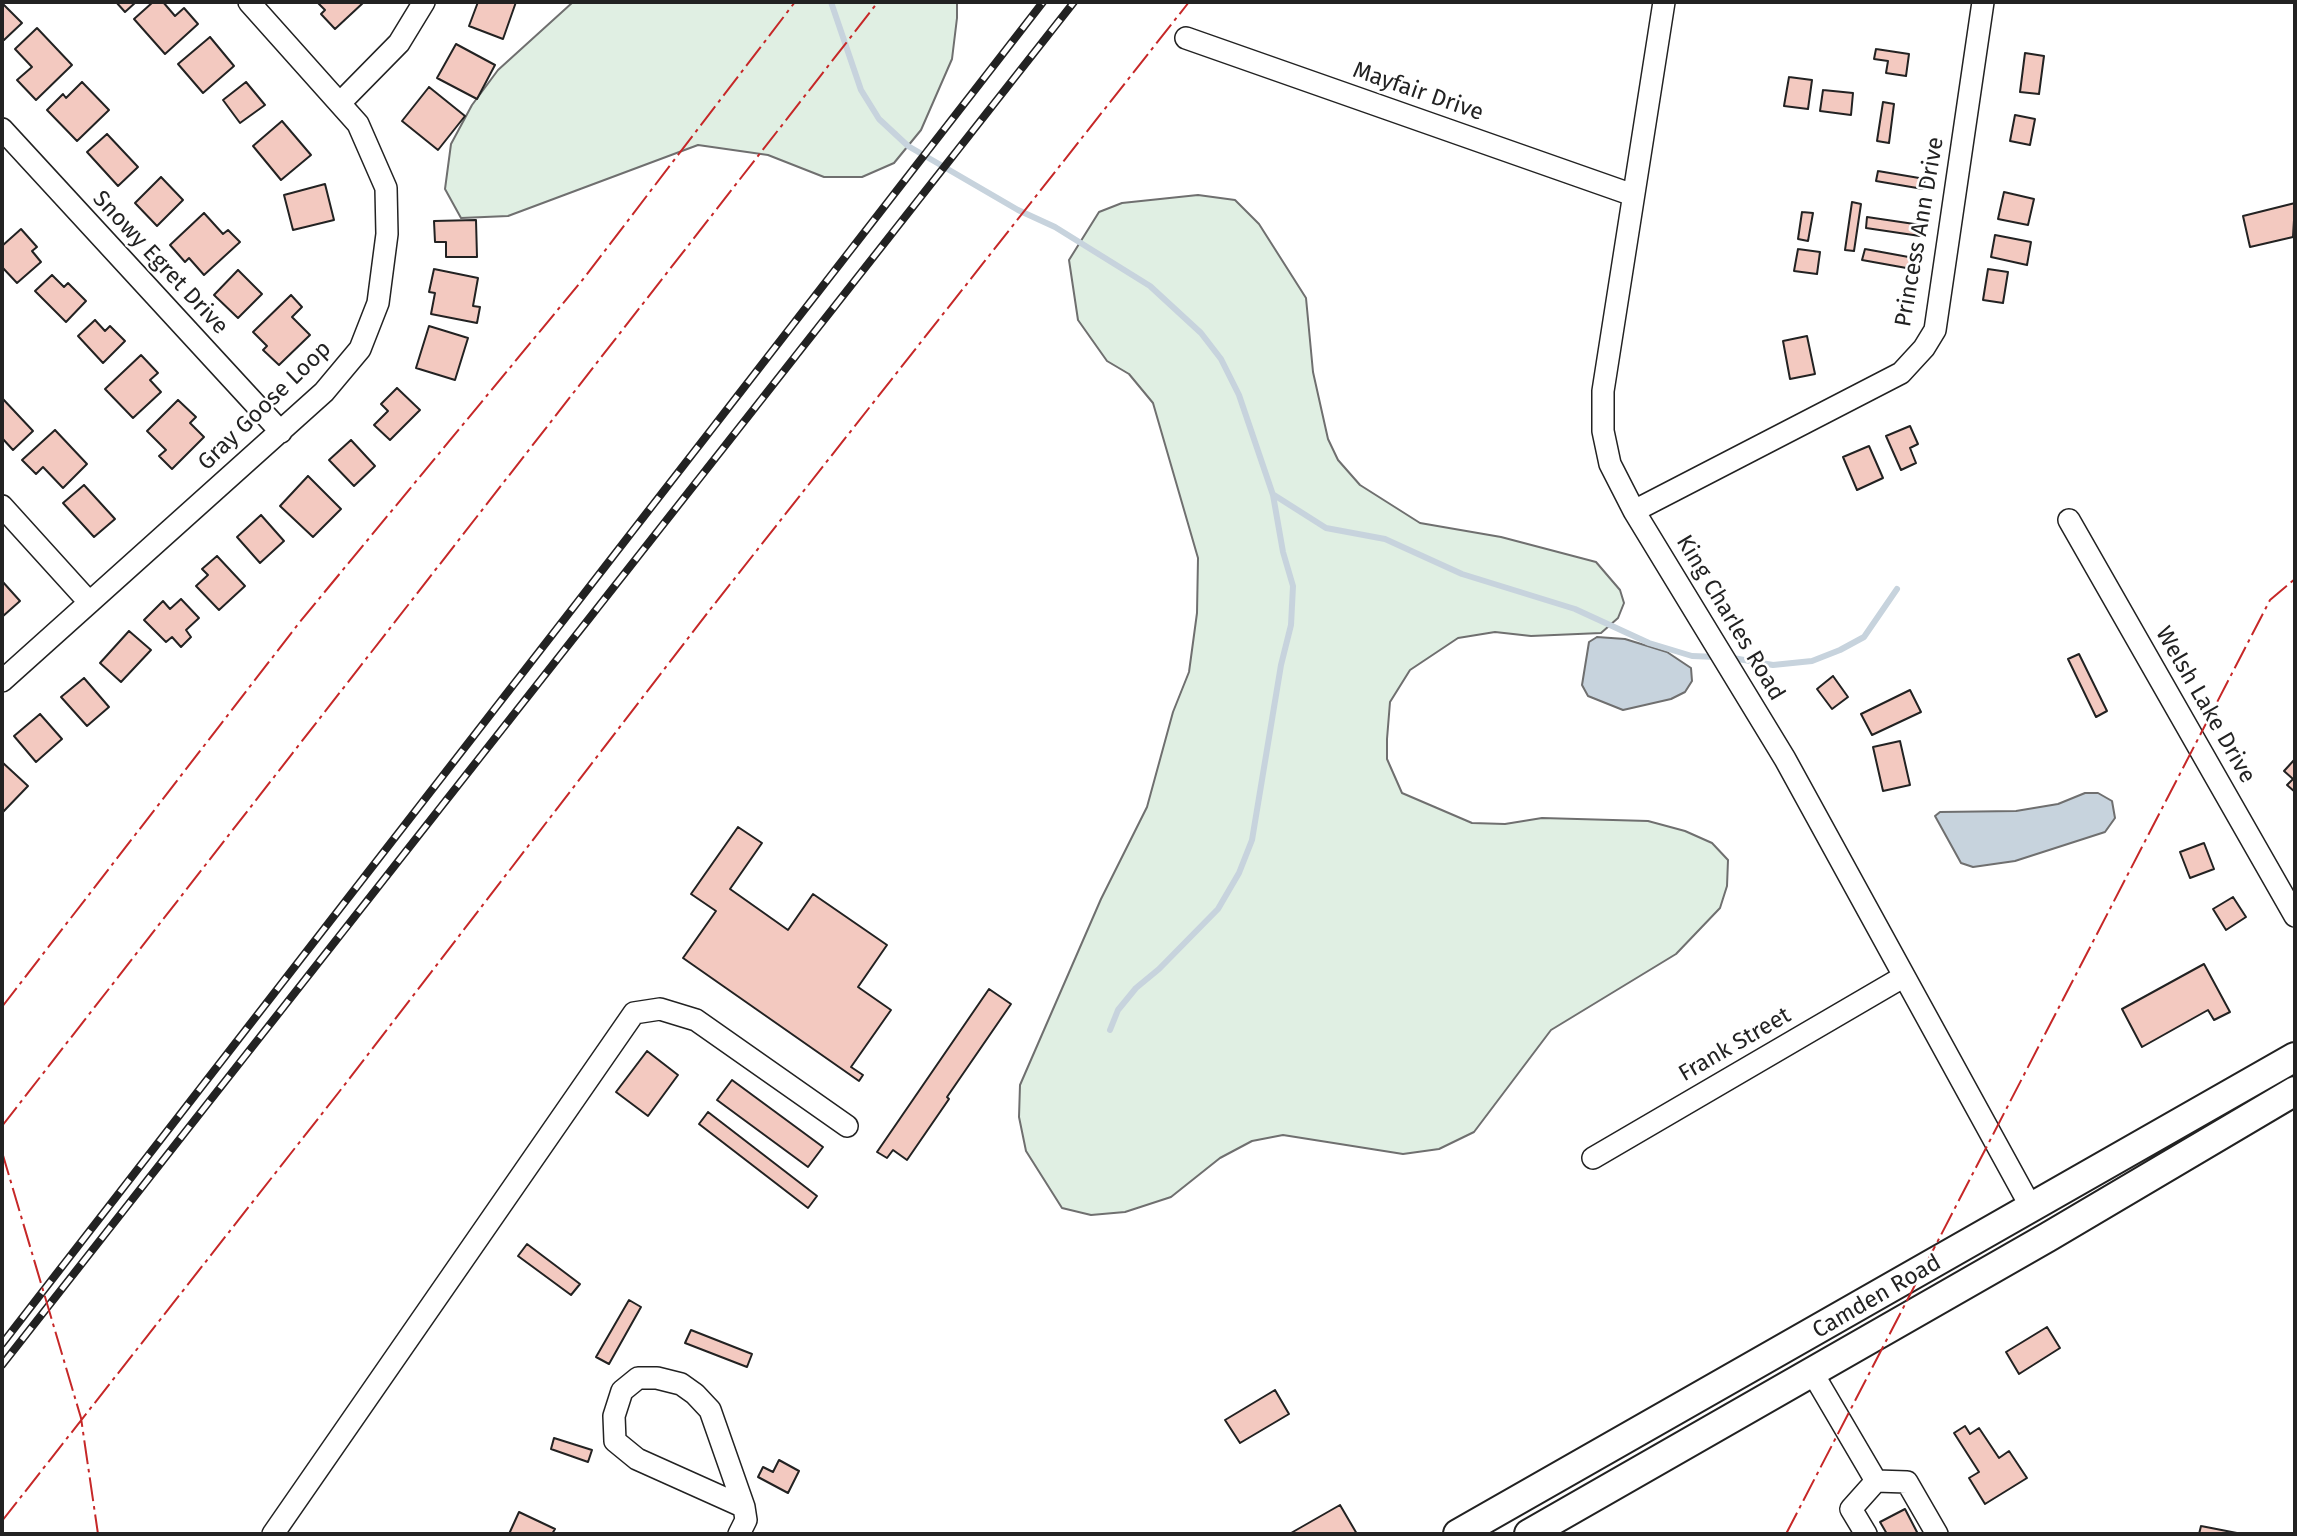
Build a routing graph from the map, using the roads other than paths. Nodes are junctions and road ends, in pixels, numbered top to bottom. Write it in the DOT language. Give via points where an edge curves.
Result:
graph roads {
  1 [pos="248,2"];
  2 [pos="424,2"];
  3 [pos="1664,2"];
  4 [pos="1983,2"];
  5 [pos="1186,38"];
  6 [pos="340,103"];
  7 [pos="2,129"];
  8 [pos="1633,195"];
  9 [pos="281,432"];
  10 [pos="2,506"];
  11 [pos="1634,511"];
  12 [pos="2069,520"];
  13 [pos="89,602"];
  14 [pos="2,681"];
  15 [pos="2295,916"];
  16 [pos="1903,977"];
  17 [pos="2295,1057"];
  18 [pos="2295,1091"];
  19 [pos="847,1126"];
  20 [pos="1593,1158"];
  21 [pos="2032,1209"];
  22 [pos="2075,1221"];
  23 [pos="1819,1368"];
  24 [pos="1876,1481"];
  25 [pos="744,1507"];
  26 [pos="273,1534"];
  27 [pos="738,1534"];
  28 [pos="1458,1534"];
  29 [pos="1529,1534"];
  30 [pos="1866,1534"];
  31 [pos="1937,1534"];
  1 -- 6 [label="street, Gray Goose Loop"];
  2 -- 6 [label="street" via="399,43"];
  3 -- 8 [label="street, King Charles Road"];
  4 -- 11 [label="street, Princess Ann Drive" via="1935,330 1924,348 1901,373"];
  5 -- 8 [label="street, Mayfair Drive"];
  6 -- 9 [label="street, Gray Goose Loop" via="358,124 386,188 387,234 378,303 360,349 324,392"];
  7 -- 9 [label="street, Snowy Egret Drive"];
  8 -- 11 [label="street, King Charles Road" via="1603,391 1603,431 1610,464"];
  9 -- 13 [label="street, Gray Goose Loop"];
  10 -- 13 [label="street"];
  11 -- 16 [label="street, King Charles Road" via="1785,759"];
  12 -- 15 [label="street, Welsh Lake Drive"];
  13 -- 14 [label="street, Gray Goose Loop"];
  16 -- 20 [label="street, Frank Street"];
  16 -- 21 [label="street, King Charles Road"];
  17 -- 21 [label="main road, Camden Road"];
  17 -- 22 [label="main road" via="2266,1090 2079,1207 2073,1213"];
  18 -- 22 [label="main road, Camden Road"];
  19 -- 26 [label="street" via="695,1020 660,1009 635,1013"];
  21 -- 23 [label="main road" via="2041,1225 2034,1233 1923,1297"];
  21 -- 28 [label="main road, Camden Road"];
  22 -- 23 [label="main road, Camden Road"];
  23 -- 24 [label="street"];
  23 -- 29 [label="main road, Camden Road"];
  24 -- 30 [label="street" via="1852,1509"];
  24 -- 31 [label="street" via="1907,1482"];
  25 -- 25 [label="street" via="637,1459 615,1441 614,1416 622,1391 638,1378 657,1378 681,1384 695,1394 710,1410"];
  25 -- 27 [label="street" via="746,1520"];
}
